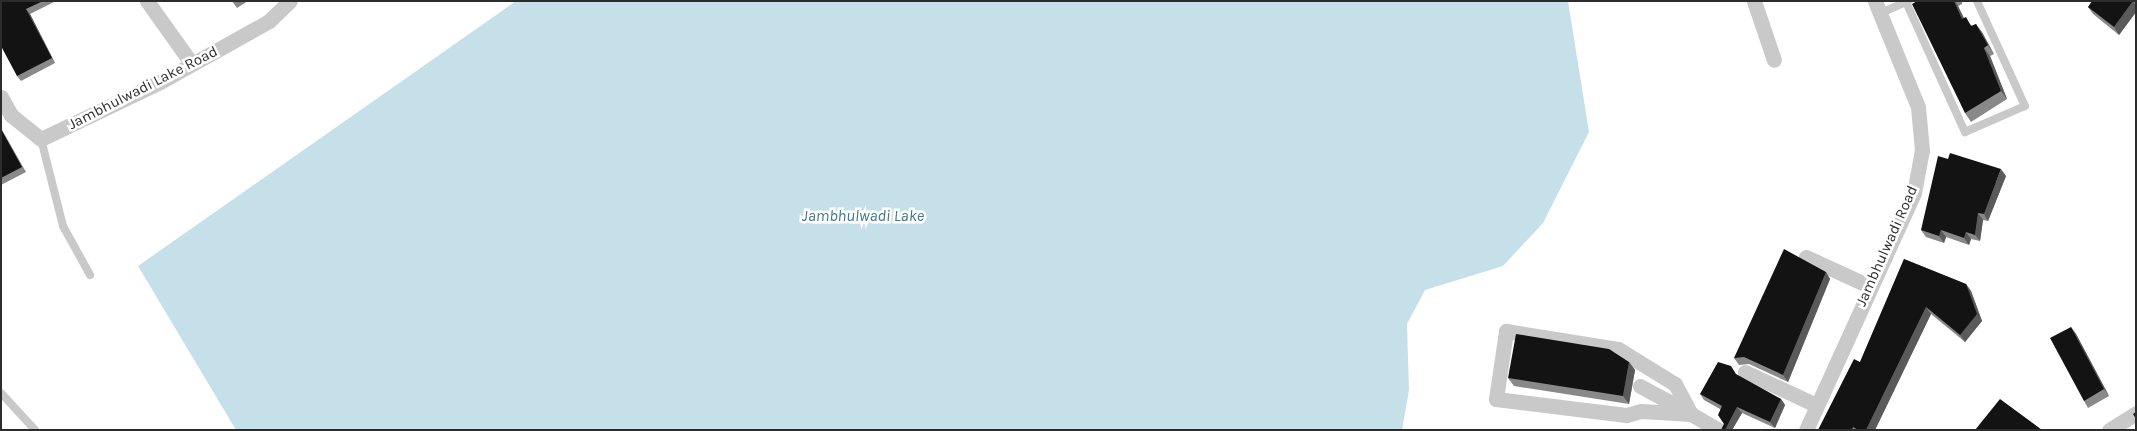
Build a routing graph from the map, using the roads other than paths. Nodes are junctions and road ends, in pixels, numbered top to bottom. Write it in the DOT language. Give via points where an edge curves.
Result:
graph roads {
  1 [pos="147,1"];
  2 [pos="290,1"];
  3 [pos="1754,1"];
  4 [pos="1977,1"];
  5 [pos="1907,2"];
  6 [pos="1878,7"];
  7 [pos="1774,60"];
  8 [pos="192,64"];
  9 [pos="1,97"];
  10 [pos="41,139"];
  11 [pos="1806,257"];
  12 [pos="90,275"];
  13 [pos="1869,286"];
  14 [pos="1745,372"];
  15 [pos="1640,386"];
  16 [pos="1,393"];
  17 [pos="1816,405"];
  18 [pos="2136,413"];
  19 [pos="1691,414"];
  20 [pos="36,430"];
  21 [pos="1719,430"];
  22 [pos="1806,430"];
  23 [pos="2109,430"];
  1 -- 8 [label="street"];
  2 -- 8 [label="street, Jambhulwadi Lake Road" via="269,21"];
  3 -- 7 [label="street"];
  4 -- 5 [label="lane" via="2025,106 1965,132"];
  5 -- 6 [label="lane"];
  6 -- 13 [label="street, Jambhulwadi Road" via="1918,107 1922,150 1914,194"];
  8 -- 10 [label="street, Jambhulwadi Lake Road"];
  9 -- 10 [label="street" via="11,115"];
  10 -- 12 [label="lane" via="63,226"];
  11 -- 13 [label="street"];
  13 -- 17 [label="street, Jambhulwadi Road"];
  14 -- 17 [label="street"];
  15 -- 19 [label="street"];
  16 -- 20 [label="lane"];
  17 -- 22 [label="street, Jambhulwadi Road"];
  18 -- 23 [label="street"];
  19 -- 19 [label="street" via="1675,384 1618,349 1506,331 1496,399 1626,415 1641,411"];
  19 -- 21 [label="street"];
}
